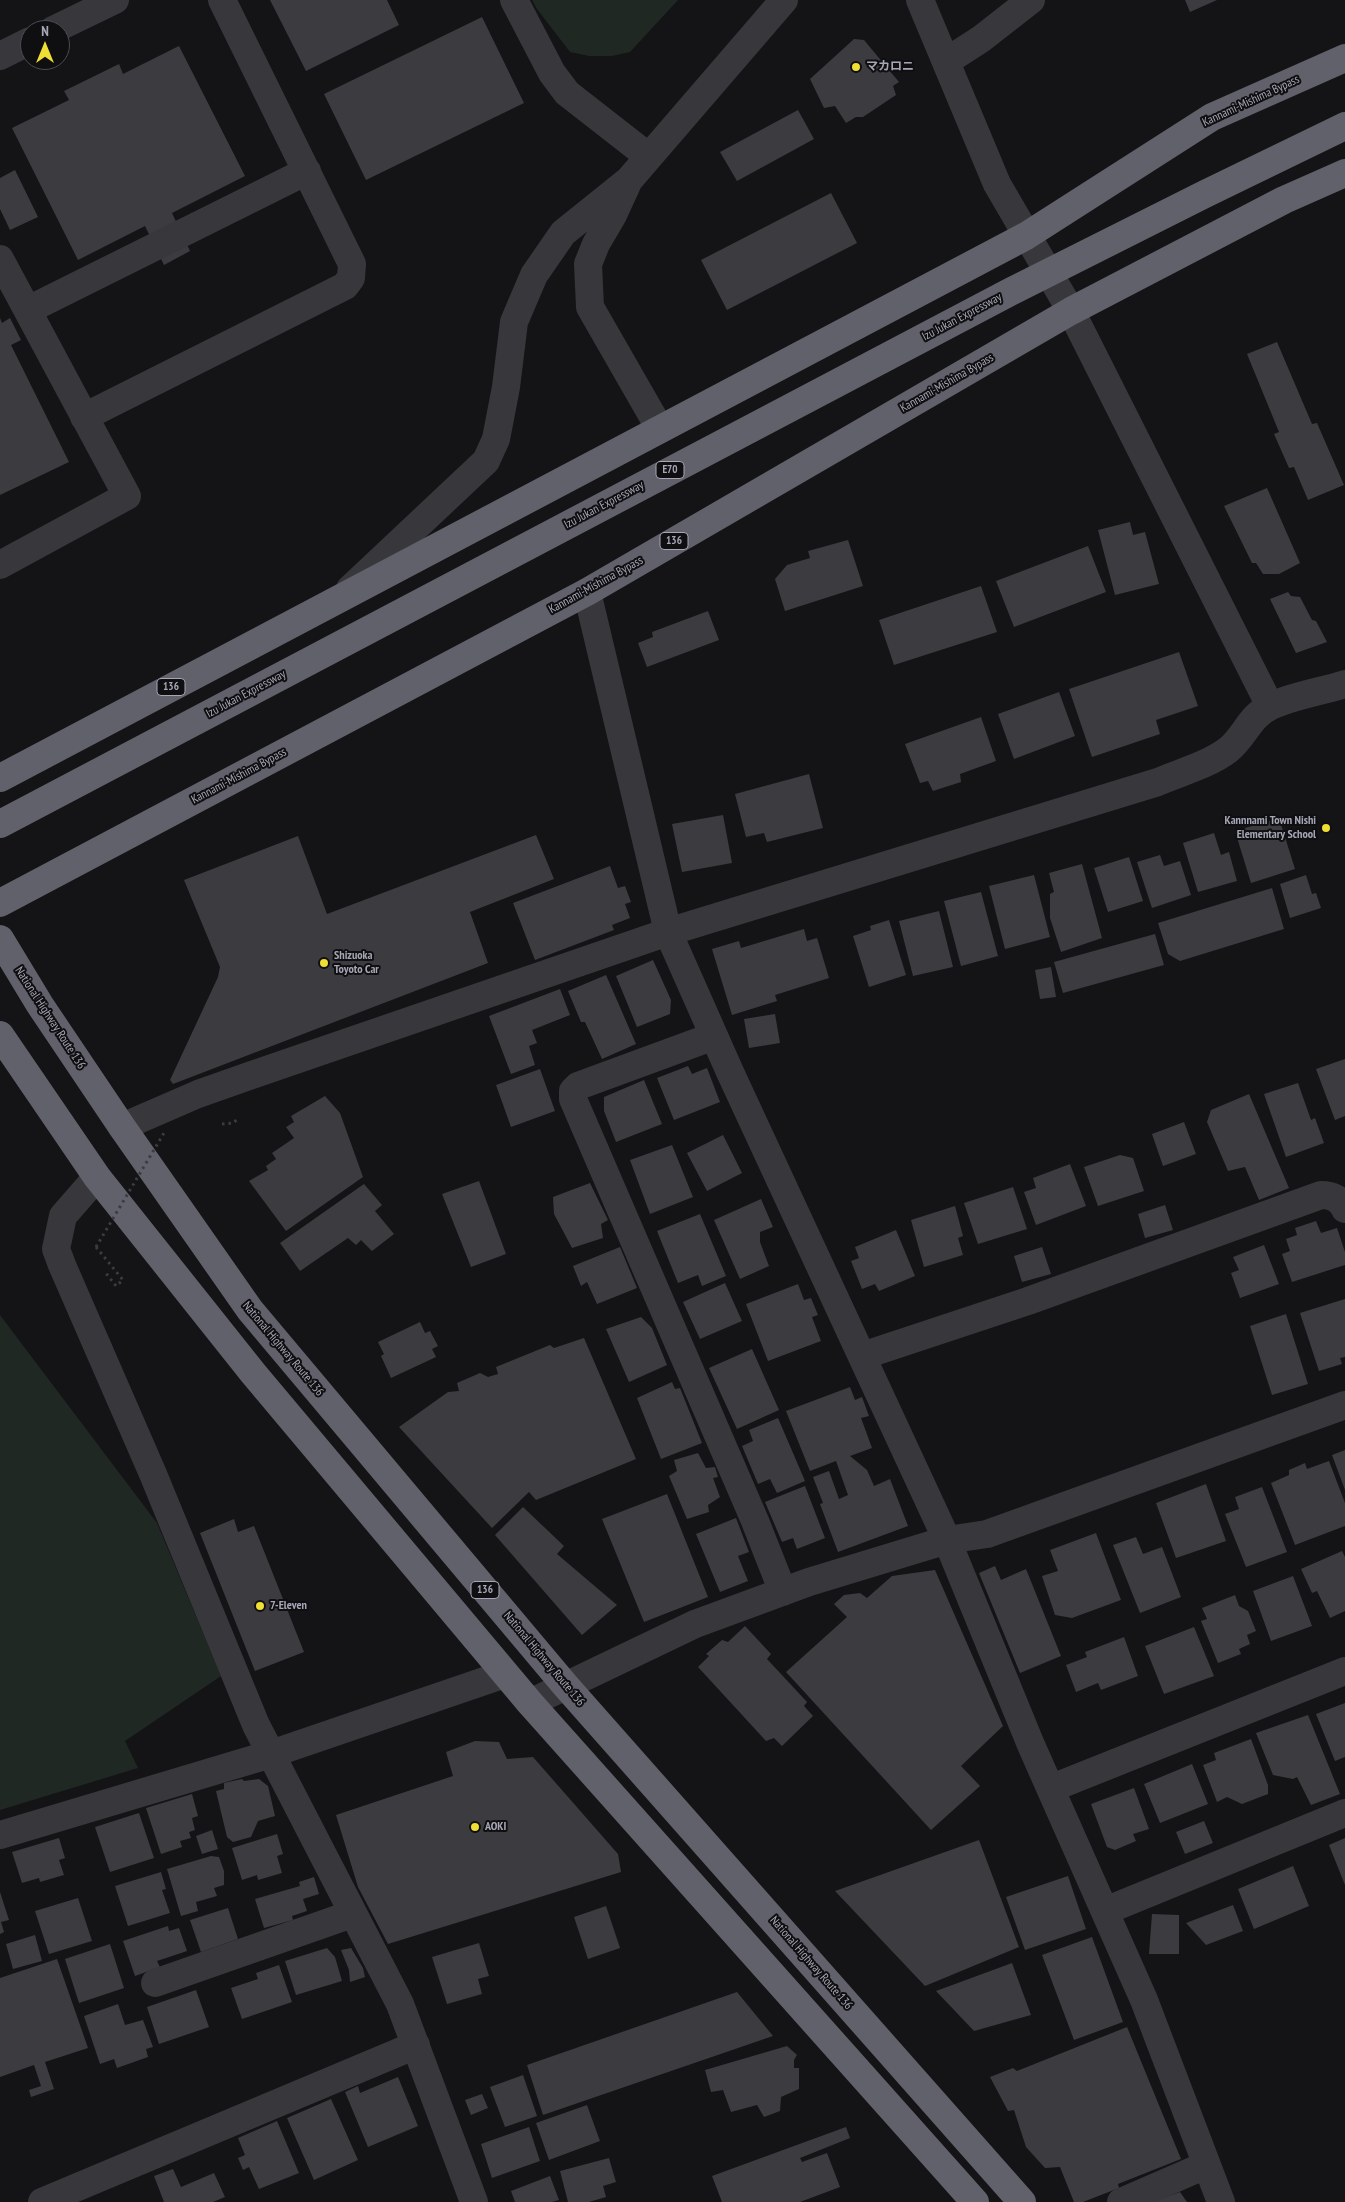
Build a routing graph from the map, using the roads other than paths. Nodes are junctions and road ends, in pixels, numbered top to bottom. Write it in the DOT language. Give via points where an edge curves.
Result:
graph roads {
  1 [pos="115,0"];
  2 [pos="222,0"];
  3 [pos="514,0"];
  4 [pos="784,0"];
  5 [pos="920,0"];
  6 [pos="1031,0"];
  7 [pos="70,22"];
  8 [pos="20,46"];
  9 [pos="0,56"];
  10 [pos="1345,58"];
  11 [pos="947,61"];
  12 [pos="1345,126"];
  13 [pos="649,157"];
  14 [pos="307,171"];
  15 [pos="1345,173"];
  16 [pos="629,180"];
  17 [pos="1026,236"];
  18 [pos="0,259"];
  19 [pos="28,310"];
  20 [pos="1071,311"];
  21 [pos="84,417"];
  22 [pos="660,429"];
  23 [pos="0,565"];
  24 [pos="587,592"];
  25 [pos="342,597"];
  26 [pos="1345,684"];
  27 [pos="1270,706"];
  28 [pos="0,778"];
  29 [pos="0,824"];
  30 [pos="0,903"];
  31 [pos="668,932"];
  32 [pos="0,939"];
  33 [pos="0,1035"];
  34 [pos="714,1036"];
  35 [pos="122,1127"];
  36 [pos="97,1177"];
  37 [pos="1345,1209"];
  38 [pos="862,1356"];
  39 [pos="1345,1405"];
  40 [pos="947,1540"];
  41 [pos="783,1592"];
  42 [pos="1345,1671"];
  43 [pos="505,1674"];
  44 [pos="566,1685"];
  45 [pos="530,1704"];
  46 [pos="271,1754"];
  47 [pos="1052,1788"];
  48 [pos="1345,1813"];
  49 [pos="0,1835"];
  50 [pos="1105,1911"];
  51 [pos="352,1914"];
  52 [pos="155,1983"];
  53 [pos="416,2045"];
  54 [pos="1206,2165"];
  55 [pos="42,2202"];
  56 [pos="474,2202"];
  57 [pos="975,2202"];
  58 [pos="1022,2202"];
  59 [pos="1121,2202"];
  60 [pos="1220,2202"];
  1 -- 7 [label="street"];
  2 -- 14 [label="street"];
  3 -- 13 [label="street" via="552,73 567,93"];
  4 -- 13 [label="street"];
  5 -- 11 [label="street"];
  6 -- 11 [label="street"];
  8 -- 9 [label="street"];
  10 -- 17 [label="highway, Kannami-Mishima Bypass / 136" via="1212,117"];
  11 -- 17 [label="street" via="997,184"];
  12 -- 29 [label="highway, Izu Jukan Expressway / E70, bridge" via="1010,292"];
  13 -- 16 [label="street"];
  14 -- 19 [label="street"];
  14 -- 21 [label="street" via="352,264 351,278 345,286"];
  15 -- 20 [label="highway, Kannami-Mishima Bypass / 136" via="1284,200"];
  16 -- 22 [label="street" via="588,264 590,306"];
  16 -- 25 [label="street" via="563,233 534,275 514,322 498,430 486,461"];
  17 -- 20 [label="street"];
  17 -- 22 [label="highway, Kannami-Mishima Bypass / 136"];
  18 -- 19 [label="street"];
  19 -- 21 [label="street"];
  20 -- 24 [label="highway, Kannami-Mishima Bypass / 136"];
  20 -- 27 [label="street"];
  21 -- 23 [label="street" via="127,496"];
  22 -- 25 [label="highway, Kannami-Mishima Bypass / 136"];
  24 -- 30 [label="highway, Kannami-Mishima Bypass / 136"];
  24 -- 31 [label="street"];
  25 -- 28 [label="highway, Kannami-Mishima Bypass / 136"];
  26 -- 27 [label="street"];
  27 -- 31 [label="street" via="1249,722 1238,741 1228,750 1158,782"];
  31 -- 34 [label="street"];
  31 -- 35 [label="street" via="258,1072"];
  32 -- 35 [label="highway, National Highway Route 136 / 136"];
  33 -- 36 [label="highway"];
  34 -- 38 [label="street"];
  34 -- 41 [label="street" via="578,1086 573,1091 573,1099"];
  35 -- 44 [label="highway, National Highway Route 136 / 136" via="250,1310"];
  36 -- 43 [label="highway" via="253,1373"];
  36 -- 46 [label="street" via="63,1216 56,1249"];
  37 -- 38 [label="street" via="1332,1196 1321,1195 1028,1301"];
  38 -- 40 [label="street"];
  39 -- 40 [label="street" via="987,1534"];
  40 -- 41 [label="street"];
  40 -- 47 [label="street"];
  41 -- 44 [label="street" via="695,1624"];
  42 -- 47 [label="street"];
  43 -- 45 [label="highway"];
  43 -- 46 [label="street"];
  44 -- 45 [label="street"];
  44 -- 58 [label="highway, National Highway Route 136 / 136"];
  45 -- 57 [label="highway"];
  46 -- 49 [label="street"];
  46 -- 51 [label="street"];
  47 -- 50 [label="street"];
  48 -- 50 [label="street"];
  50 -- 54 [label="street" via="1144,2000"];
  51 -- 52 [label="street"];
  51 -- 53 [label="street" via="400,2004"];
  53 -- 55 [label="street"];
  53 -- 56 [label="street"];
  54 -- 59 [label="street"];
  54 -- 60 [label="street"];
}
